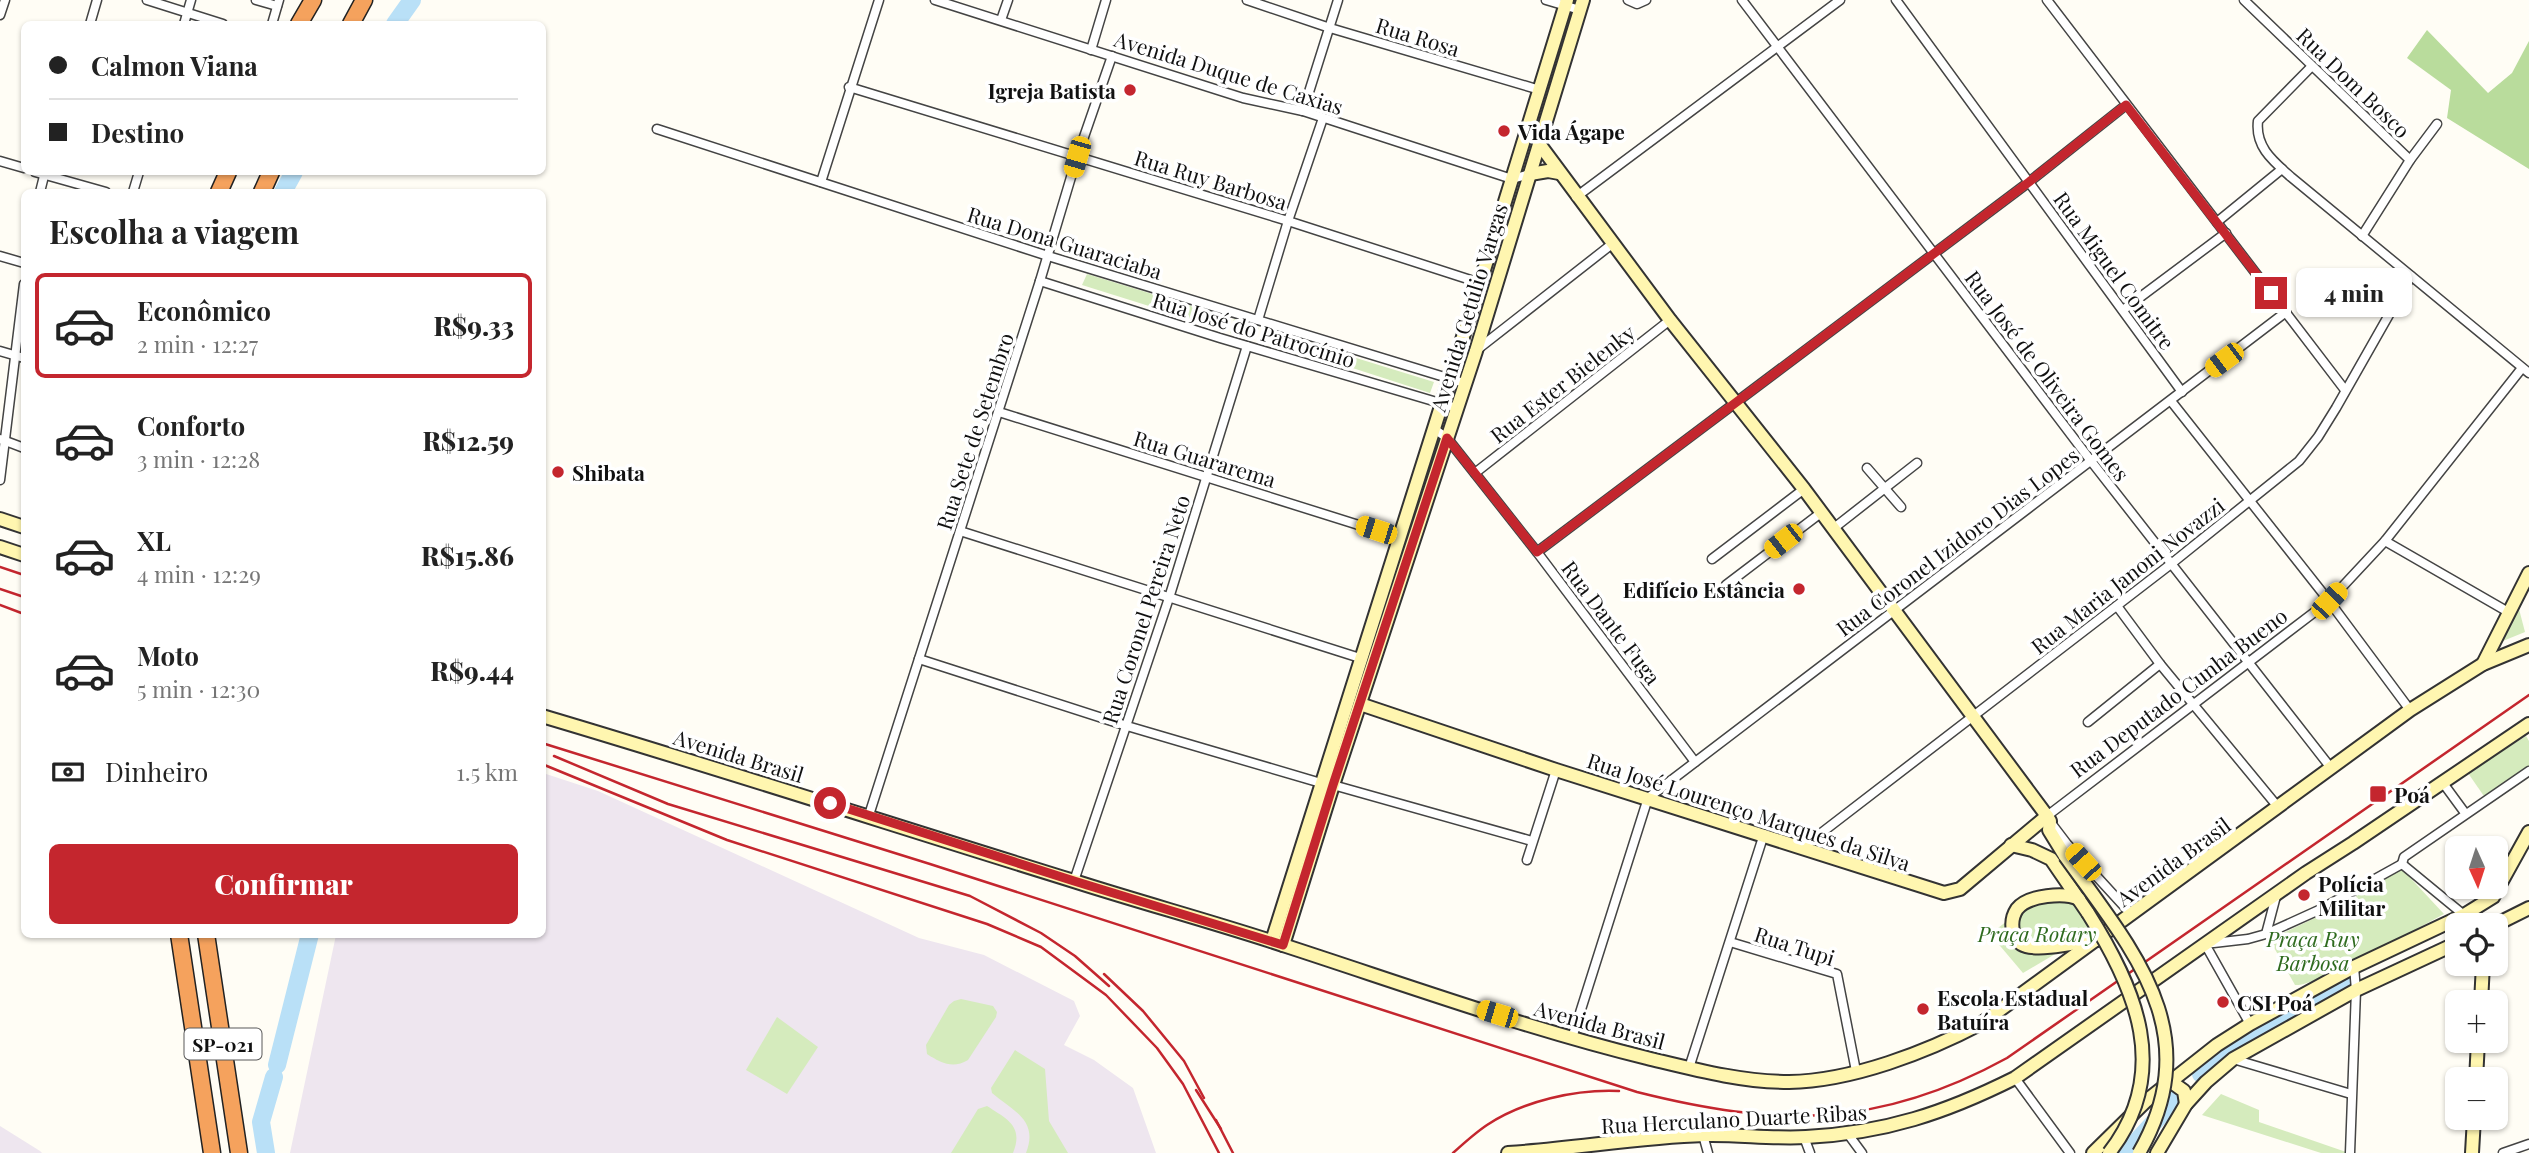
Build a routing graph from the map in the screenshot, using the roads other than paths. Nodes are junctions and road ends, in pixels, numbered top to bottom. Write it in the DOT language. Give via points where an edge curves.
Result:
graph roads {
  1 [pos="5,0"];
  2 [pos="97,0"];
  3 [pos="147,0"];
  4 [pos="191,0"];
  5 [pos="256,0"];
  6 [pos="313,0"];
  7 [pos="365,0"];
  8 [pos="879,0"];
  9 [pos="935,0"];
  10 [pos="1008,0"];
  11 [pos="1106,0"];
  12 [pos="1247,0"];
  13 [pos="1338,0"];
  14 [pos="1546,0"];
  15 [pos="1629,0"];
  16 [pos="1646,0"];
  17 [pos="1742,0"];
  18 [pos="1840,0"];
  19 [pos="1896,0"];
  20 [pos="2047,0"];
  21 [pos="2244,0"];
  22 [pos="278,3"];
  23 [pos="1567,3"];
  24 [pos="1581,5"];
  25 [pos="187,13"];
  26 [pos="0,15"];
  27 [pos="1001,20"];
  28 [pos="91,21"];
  29 [pos="185,21"];
  30 [pos="213,21"];
  31 [pos="273,21"];
  32 [pos="301,21"];
  33 [pos="353,21"];
  34 [pos="1330,27"];
  35 [pos="1778,48"];
  36 [pos="1091,50"];
  37 [pos="1112,56"];
  38 [pos="2311,67"];
  39 [pos="849,87"];
  40 [pos="1540,90"];
  41 [pos="2126,105"];
  42 [pos="1303,111"];
  43 [pos="1323,118"];
  44 [pos="2437,124"];
  45 [pos="657,130"];
  46 [pos="1540,145"];
  47 [pos="1077,157"];
  48 [pos="2410,160"];
  49 [pos="0,161"];
  50 [pos="21,167"];
  51 [pos="2282,169"];
  52 [pos="1559,173"];
  53 [pos="1530,174"];
  54 [pos="51,175"];
  55 [pos="1512,179"];
  56 [pos="821,182"];
  57 [pos="2029,182"];
  58 [pos="96,189"];
  59 [pos="1576,197"];
  60 [pos="1288,221"];
  61 [pos="2217,222"];
  62 [pos="2226,233"];
  63 [pos="2362,236"];
  64 [pos="1612,244"];
  65 [pos="1933,254"];
  66 [pos="0,256"];
  67 [pos="1048,256"];
  68 [pos="21,262"];
  69 [pos="2411,276"];
  70 [pos="1041,281"];
  71 [pos="1480,284"];
  72 [pos="21,308"];
  73 [pos="2123,310"];
  74 [pos="2286,313"];
  75 [pos="1258,320"];
  76 [pos="1670,320"];
  77 [pos="1247,346"];
  78 [pos="0,351"];
  79 [pos="1476,351"];
  80 [pos="15,355"];
  81 [pos="21,357"];
  82 [pos="2526,371"];
  83 [pos="1449,378"];
  84 [pos="1464,383"];
  85 [pos="2345,390"];
  86 [pos="2182,392"];
  87 [pos="2171,401"];
  88 [pos="1736,402"];
  89 [pos="1441,404"];
  90 [pos="1457,408"];
  91 [pos="999,412"];
  92 [pos="1433,428"];
  93 [pos="1447,438"];
  94 [pos="2,440"];
  95 [pos="21,447"];
  96 [pos="2091,461"];
  97 [pos="1917,463"];
  98 [pos="1867,468"];
  99 [pos="1475,473"];
  100 [pos="1206,476"];
  101 [pos="0,480"];
  102 [pos="1804,489"];
  103 [pos="1885,489"];
  104 [pos="2249,503"];
  105 [pos="1901,508"];
  106 [pos="1822,512"];
  107 [pos="0,519"];
  108 [pos="21,526"];
  109 [pos="1833,528"];
  110 [pos="960,531"];
  111 [pos="1400,538"];
  112 [pos="2385,541"];
  113 [pos="1,545"];
  114 [pos="1537,552"];
  115 [pos="21,554"];
  116 [pos="1712,559"];
  117 [pos="2171,564"];
  118 [pos="2529,573"];
  119 [pos="1726,585"];
  120 [pos="1169,598"];
  121 [pos="2329,601"];
  122 [pos="2117,606"];
  123 [pos="1894,611"];
  124 [pos="2511,613"];
  125 [pos="2529,645"];
  126 [pos="919,659"];
  127 [pos="1360,659"];
  128 [pos="2249,663"];
  129 [pos="2160,664"];
  130 [pos="2483,664"];
  131 [pos="1360,704"];
  132 [pos="2195,705"];
  133 [pos="2410,710"];
  134 [pos="1973,715"];
  135 [pos="546,717"];
  136 [pos="2088,722"];
  137 [pos="2529,724"];
  138 [pos="1127,726"];
  139 [pos="1695,762"];
  140 [pos="2331,768"];
  141 [pos="1556,770"];
  142 [pos="2529,771"];
  143 [pos="2443,783"];
  144 [pos="1327,784"];
  145 [pos="1648,798"];
  146 [pos="2278,807"];
  147 [pos="2465,813"];
  148 [pos="869,816"];
  149 [pos="2048,819"];
  150 [pos="2529,832"];
  151 [pos="1764,834"];
  152 [pos="1532,841"];
  153 [pos="2011,845"];
  154 [pos="1802,847"];
  155 [pos="1527,860"];
  156 [pos="2403,860"];
  157 [pos="1074,881"];
  158 [pos="2277,895"];
  159 [pos="2079,899"];
  160 [pos="2529,908"];
  161 [pos="2462,913"];
  162 [pos="2467,913"];
  163 [pos="2132,915"];
  164 [pos="2508,919"];
  165 [pos="2445,924"];
  166 [pos="2266,934"];
  167 [pos="181,938"];
  168 [pos="207,938"];
  169 [pos="2097,940"];
  170 [pos="1730,942"];
  171 [pos="1278,943"];
  172 [pos="2205,944"];
  173 [pos="2445,949"];
  174 [pos="2354,967"];
  175 [pos="2356,990"];
  176 [pos="2250,1024"];
  177 [pos="1572,1038"];
  178 [pos="2233,1059"];
  179 [pos="1689,1068"];
  180 [pos="2187,1068"];
  181 [pos="1856,1071"];
  182 [pos="2015,1078"];
  183 [pos="2170,1081"];
  184 [pos="2206,1082"];
  185 [pos="2351,1094"];
  186 [pos="2186,1104"];
  187 [pos="2473,1130"];
  188 [pos="1848,1134"];
  189 [pos="1703,1135"];
  190 [pos="1804,1137"];
  191 [pos="2529,1144"];
  192 [pos="1629,1147"];
  193 [pos="1546,1152"];
  194 [pos="212,1153"];
  195 [pos="239,1153"];
  196 [pos="1508,1153"];
  197 [pos="1708,1153"];
  198 [pos="1810,1153"];
  199 [pos="1861,1153"];
  200 [pos="2070,1153"];
  201 [pos="2093,1153"];
  202 [pos="2109,1153"];
  203 [pos="2139,1153"];
  204 [pos="2157,1153"];
  205 [pos="2350,1153"];
  206 [pos="2472,1153"];
  207 [pos="2503,1153"];
  1 -- 26 [label="street"];
  2 -- 28 [label="street"];
  3 -- 25 [label="street"];
  4 -- 25 [label="street"];
  5 -- 22 [label="street"];
  6 -- 32 [label="highway"];
  7 -- 33 [label="highway"];
  8 -- 39 [label="street"];
  9 -- 27 [label="street, Avenida Duque de Caxias"];
  10 -- 27 [label="street"];
  11 -- 36 [label="street"];
  12 -- 34 [label="street, Rua Rosa"];
  13 -- 34 [label="street"];
  14 -- 23 [label="street"];
  15 -- 16 [label="street" via="1637,4"];
  17 -- 35 [label="street, Rua José de Oliveira Gomes"];
  18 -- 35 [label="street"];
  19 -- 57 [label="street, Rua Miguel Comitre"];
  20 -- 41 [label="street"];
  21 -- 38 [label="street, Rua Dom Bosco"];
  22 -- 31 [label="street"];
  23 -- 24 [label="street"];
  23 -- 40 [label="main road, Avenida Getúlio Vargas"];
  24 -- 46 [label="main road, Avenida Getúlio Vargas"];
  25 -- 29 [label="street"];
  25 -- 30 [label="street"];
  27 -- 36 [label="street, Avenida Duque de Caxias"];
  34 -- 40 [label="street, Rua Rosa"];
  34 -- 42 [label="street"];
  35 -- 59 [label="street"];
  35 -- 65 [label="street, Rua José de Oliveira Gomes"];
  36 -- 37 [label="street, Avenida Duque de Caxias"];
  37 -- 42 [label="street, Avenida Duque de Caxias"];
  37 -- 47 [label="street, Rua Sete de Setembro"];
  38 -- 48 [label="street, Rua Dom Bosco"];
  38 -- 51 [label="street" via="2258,121 2262,149"];
  39 -- 47 [label="street, Rua Ruy Barbosa"];
  39 -- 56 [label="street"];
  40 -- 55 [label="main road, Avenida Getúlio Vargas"];
  41 -- 57 [label="street"];
  41 -- 61 [label="street"];
  42 -- 43 [label="street, Avenida Duque de Caxias"];
  43 -- 55 [label="street, Avenida Duque de Caxias"];
  43 -- 60 [label="street"];
  44 -- 48 [label="street"];
  45 -- 56 [label="street, Rua Dona Guaraciaba"];
  46 -- 52 [label="main road"];
  46 -- 53 [label="main road, Avenida Getúlio Vargas"];
  47 -- 60 [label="street, Rua Ruy Barbosa"];
  47 -- 67 [label="street, Rua Sete de Setembro"];
  48 -- 63 [label="street"];
  49 -- 50 [label="street"];
  51 -- 61 [label="street"];
  51 -- 63 [label="street"];
  52 -- 53 [label="main road"];
  52 -- 59 [label="main road"];
  53 -- 55 [label="street"];
  53 -- 79 [label="main road, Avenida Getúlio Vargas"];
  54 -- 58 [label="street"];
  55 -- 71 [label="main road, Avenida Getúlio Vargas"];
  56 -- 67 [label="street, Rua Dona Guaraciaba"];
  57 -- 65 [label="street"];
  57 -- 73 [label="street, Rua Miguel Comitre"];
  59 -- 64 [label="main road"];
  60 -- 71 [label="street, Rua Ruy Barbosa"];
  60 -- 75 [label="street"];
  61 -- 62 [label="street"];
  62 -- 73 [label="street"];
  62 -- 74 [label="street"];
  63 -- 69 [label="street"];
  64 -- 76 [label="main road"];
  64 -- 79 [label="street"];
  65 -- 88 [label="street"];
  65 -- 96 [label="street, Rua José de Oliveira Gomes"];
  66 -- 68 [label="street"];
  67 -- 70 [label="street, Rua Sete de Setembro"];
  67 -- 75 [label="street, Rua Dona Guaraciaba"];
  69 -- 82 [label="street"];
  69 -- 85 [label="street, Rua Maria Janoni Novazzi"];
  70 -- 77 [label="street, Rua José do Patrocínio"];
  70 -- 91 [label="street, Rua Sete de Setembro"];
  71 -- 83 [label="main road, Avenida Getúlio Vargas"];
  72 -- 80 [label="street"];
  73 -- 86 [label="street, Rua Miguel Comitre"];
  74 -- 85 [label="street"];
  74 -- 86 [label="street, Rua Coronel Izidoro Dias Lopes"];
  75 -- 83 [label="street, Rua Dona Guaraciaba"];
  76 -- 88 [label="main road"];
  76 -- 99 [label="street, Rua Ester Bielenky"];
  77 -- 89 [label="street, Rua José do Patrocínio"];
  77 -- 100 [label="street, Rua Coronel Pereira Neto"];
  78 -- 80 [label="street"];
  79 -- 84 [label="main road, Avenida Getúlio Vargas"];
  80 -- 81 [label="street"];
  80 -- 94 [label="street"];
  82 -- 112 [label="street, Rua Deputado Cunha Bueno"];
  83 -- 84 [label="street, Rua Dona Guaraciaba"];
  83 -- 89 [label="main road, Avenida Getúlio Vargas"];
  84 -- 90 [label="main road, Avenida Getúlio Vargas"];
  85 -- 104 [label="street, Rua Maria Janoni Novazzi" via="2298,461"];
  86 -- 87 [label="street, Rua Coronel Izidoro Dias Lopes"];
  87 -- 96 [label="street, Rua Coronel Izidoro Dias Lopes"];
  87 -- 104 [label="street"];
  88 -- 102 [label="main road"];
  88 -- 114 [label="street"];
  89 -- 90 [label="street, Rua José do Patrocínio"];
  89 -- 92 [label="main road, Avenida Getúlio Vargas"];
  90 -- 93 [label="main road, Avenida Getúlio Vargas"];
  91 -- 100 [label="street, Rua Guararema"];
  91 -- 110 [label="street, Rua Sete de Setembro"];
  92 -- 93 [label="street, Rua Dante Fuga"];
  92 -- 111 [label="main road, Avenida Getúlio Vargas"];
  93 -- 99 [label="street, Rua Dante Fuga"];
  93 -- 131 [label="main road, Avenida Getúlio Vargas"];
  94 -- 95 [label="street"];
  94 -- 101 [label="street"];
  96 -- 117 [label="street, Rua José de Oliveira Gomes"];
  96 -- 123 [label="street, Rua Coronel Izidoro Dias Lopes"];
  97 -- 103 [label="street"];
  98 -- 103 [label="street"];
  99 -- 114 [label="street, Rua Dante Fuga"];
  100 -- 111 [label="street, Rua Guararema"];
  100 -- 120 [label="street, Rua Coronel Pereira Neto"];
  102 -- 106 [label="main road"];
  102 -- 116 [label="street"];
  103 -- 105 [label="street"];
  103 -- 109 [label="street"];
  104 -- 117 [label="street, Rua Maria Janoni Novazzi"];
  104 -- 121 [label="street"];
  106 -- 109 [label="main road"];
  106 -- 119 [label="street"];
  107 -- 108 [label="main road"];
  109 -- 123 [label="main road"];
  110 -- 120 [label="street"];
  110 -- 126 [label="street, Rua Sete de Setembro"];
  111 -- 127 [label="main road, Avenida Getúlio Vargas"];
  112 -- 121 [label="street, Rua Deputado Cunha Bueno"];
  112 -- 124 [label="street"];
  113 -- 115 [label="main road"];
  114 -- 139 [label="street, Rua Dante Fuga"];
  117 -- 122 [label="street, Rua Maria Janoni Novazzi"];
  117 -- 128 [label="street, Rua José de Oliveira Gomes"];
  118 -- 124 [label="main road"];
  120 -- 127 [label="street"];
  120 -- 138 [label="street, Rua Coronel Pereira Neto"];
  121 -- 128 [label="street, Rua Deputado Cunha Bueno"];
  121 -- 133 [label="street"];
  122 -- 129 [label="street"];
  122 -- 134 [label="street, Rua Maria Janoni Novazzi"];
  123 -- 134 [label="main road"];
  123 -- 139 [label="street, Rua Coronel Izidoro Dias Lopes"];
  124 -- 130 [label="main road"];
  125 -- 130 [label="main road, Avenida Brasil"];
  126 -- 138 [label="street"];
  126 -- 148 [label="street, Rua Sete de Setembro"];
  127 -- 131 [label="main road" via="1354,694"];
  127 -- 144 [label="main road, Avenida Getúlio Vargas"];
  128 -- 132 [label="street, Rua Deputado Cunha Bueno"];
  128 -- 140 [label="street, Rua José de Oliveira Gomes"];
  129 -- 132 [label="street"];
  129 -- 136 [label="street"];
  130 -- 133 [label="main road, Avenida Brasil"];
  131 -- 141 [label="main road, Rua José Lourenço Marques da Silva"];
  131 -- 144 [label="main road, Avenida Getúlio Vargas"];
  132 -- 146 [label="street"];
  132 -- 149 [label="street, Rua Deputado Cunha Bueno"];
  133 -- 140 [label="main road, Avenida Brasil"];
  134 -- 149 [label="main road"];
  134 -- 154 [label="street, Rua Maria Janoni Novazzi"];
  135 -- 148 [label="main road, Avenida Brasil"];
  137 -- 143 [label="main road, Rua Herculano Duarte Ribas"];
  138 -- 144 [label="street"];
  138 -- 157 [label="street, Rua Coronel Pereira Neto"];
  139 -- 145 [label="street, Rua Coronel Izidoro Dias Lopes"];
  140 -- 146 [label="main road, Avenida Brasil"];
  141 -- 145 [label="main road, Rua José Lourenço Marques da Silva"];
  141 -- 152 [label="street"];
  142 -- 147 [label="street"];
  143 -- 147 [label="street"];
  143 -- 158 [label="main road, Rua Herculano Duarte Ribas"];
  144 -- 152 [label="street"];
  144 -- 171 [label="main road, Avenida Getúlio Vargas"];
  145 -- 151 [label="main road, Rua José Lourenço Marques da Silva"];
  145 -- 177 [label="street"];
  146 -- 163 [label="main road, Avenida Brasil"];
  147 -- 156 [label="street"];
  148 -- 157 [label="main road, Avenida Brasil"];
  149 -- 153 [label="main road, Rua Deputado Cunha Bueno"];
  149 -- 163 [label="street"];
  149 -- 203 [label="main road, bridge" via="2049,830 2065,856 2145,972 2163,1026 2166,1068 2162,1096"];
  150 -- 162 [label="main road" via="2493,897"];
  151 -- 154 [label="main road, Rua José Lourenço Marques da Silva"];
  151 -- 170 [label="street"];
  152 -- 155 [label="street"];
  153 -- 154 [label="main road, Rua José Lourenço Marques da Silva" via="1960,889 1944,893"];
  153 -- 159 [label="main road" via="2051,859"];
  156 -- 161 [label="street"];
  156 -- 166 [label="street" via="2319,910"];
  157 -- 171 [label="main road, Avenida Brasil"];
  158 -- 166 [label="street"];
  158 -- 172 [label="main road, Rua Herculano Duarte Ribas"];
  159 -- 169 [label="main road" via="2055,895 2022,905 2014,918 2014,937 2036,948"];
  159 -- 202 [label="main road, bridge" via="2113,953 2134,1000 2142,1042 2143,1064 2135,1102 2127,1126"];
  160 -- 164 [label="main road"];
  163 -- 169 [label="main road, Avenida Brasil"];
  165 -- 174 [label="main road"];
  166 -- 172 [label="street"];
  167 -- 194 [label="highway, SP-021"];
  168 -- 195 [label="highway, SP-021"];
  169 -- 181 [label="main road, Avenida Brasil" via="1982,1023 1907,1056"];
  170 -- 179 [label="street"];
  170 -- 181 [label="street, Rua Tupi" via="1837,974"];
  171 -- 177 [label="main road, Avenida Brasil"];
  172 -- 176 [label="street"];
  172 -- 182 [label="main road, Rua Herculano Duarte Ribas"];
  173 -- 175 [label="main road"];
  174 -- 175 [label="street"];
  174 -- 176 [label="main road"];
  175 -- 178 [label="main road"];
  175 -- 185 [label="street"];
  176 -- 180 [label="main road"];
  177 -- 179 [label="main road, Avenida Brasil"];
  178 -- 184 [label="main road"];
  178 -- 185 [label="street"];
  179 -- 181 [label="main road, Avenida Brasil" via="1791,1082"];
  180 -- 183 [label="main road"];
  180 -- 184 [label="main road" via="2192,1084"];
  182 -- 188 [label="main road, Rua Herculano Duarte Ribas" via="1905,1124"];
  182 -- 200 [label="street"];
  183 -- 186 [label="main road" via="2184,1091"];
  183 -- 201 [label="main road"];
  184 -- 186 [label="main road"];
  185 -- 205 [label="street"];
  186 -- 204 [label="main road"];
  187 -- 206 [label="main road"];
  188 -- 190 [label="main road, Rua Herculano Duarte Ribas"];
  188 -- 199 [label="street"];
  189 -- 190 [label="main road, Rua Herculano Duarte Ribas"];
  189 -- 192 [label="main road, Rua Herculano Duarte Ribas"];
  189 -- 197 [label="street"];
  190 -- 198 [label="street"];
  191 -- 207 [label="street"];
  192 -- 193 [label="main road, Rua Herculano Duarte Ribas"];
  193 -- 196 [label="main road, Rua Herculano Duarte Ribas"];
}
